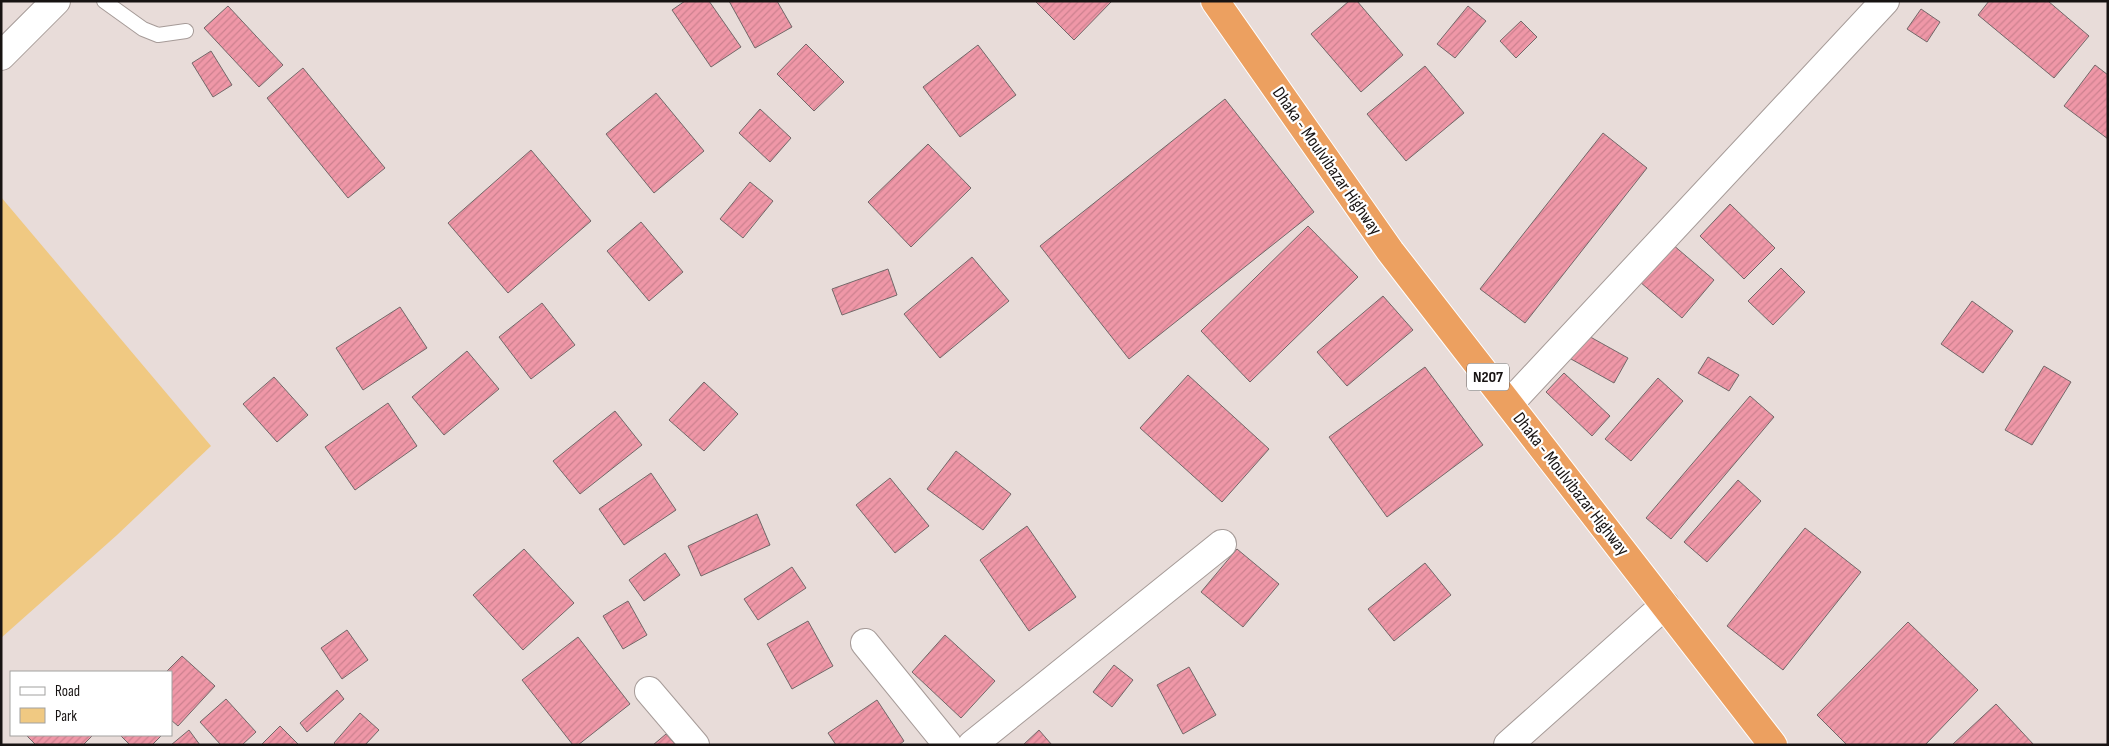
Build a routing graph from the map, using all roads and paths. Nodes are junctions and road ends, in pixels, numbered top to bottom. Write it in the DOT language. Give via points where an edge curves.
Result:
graph roads {
  1 [pos="56,1"];
  2 [pos="104,1"];
  3 [pos="1214,1"];
  4 [pos="1885,1"];
  5 [pos="186,32"];
  6 [pos="1,56"];
  7 [pos="1509,404"];
  8 [pos="1222,544"];
  9 [pos="1665,605"];
  10 [pos="864,643"];
  11 [pos="649,691"];
  12 [pos="695,745"];
  13 [pos="948,745"];
  14 [pos="972,745"];
  15 [pos="1508,745"];
  16 [pos="1773,745"];
  1 -- 6 [label="street"];
  2 -- 5 [label="lane" via="143,29 158,35"];
  3 -- 7 [label="highway, Dhaka - Moulvibazar Highway / N207" via="1390,251"];
  4 -- 7 [label="street"];
  7 -- 9 [label="highway, Dhaka - Moulvibazar Highway / N207"];
  8 -- 14 [label="street"];
  9 -- 15 [label="street"];
  9 -- 16 [label="highway, Dhaka - Moulvibazar Highway / N207"];
  10 -- 13 [label="street"];
  11 -- 12 [label="street"];
}
